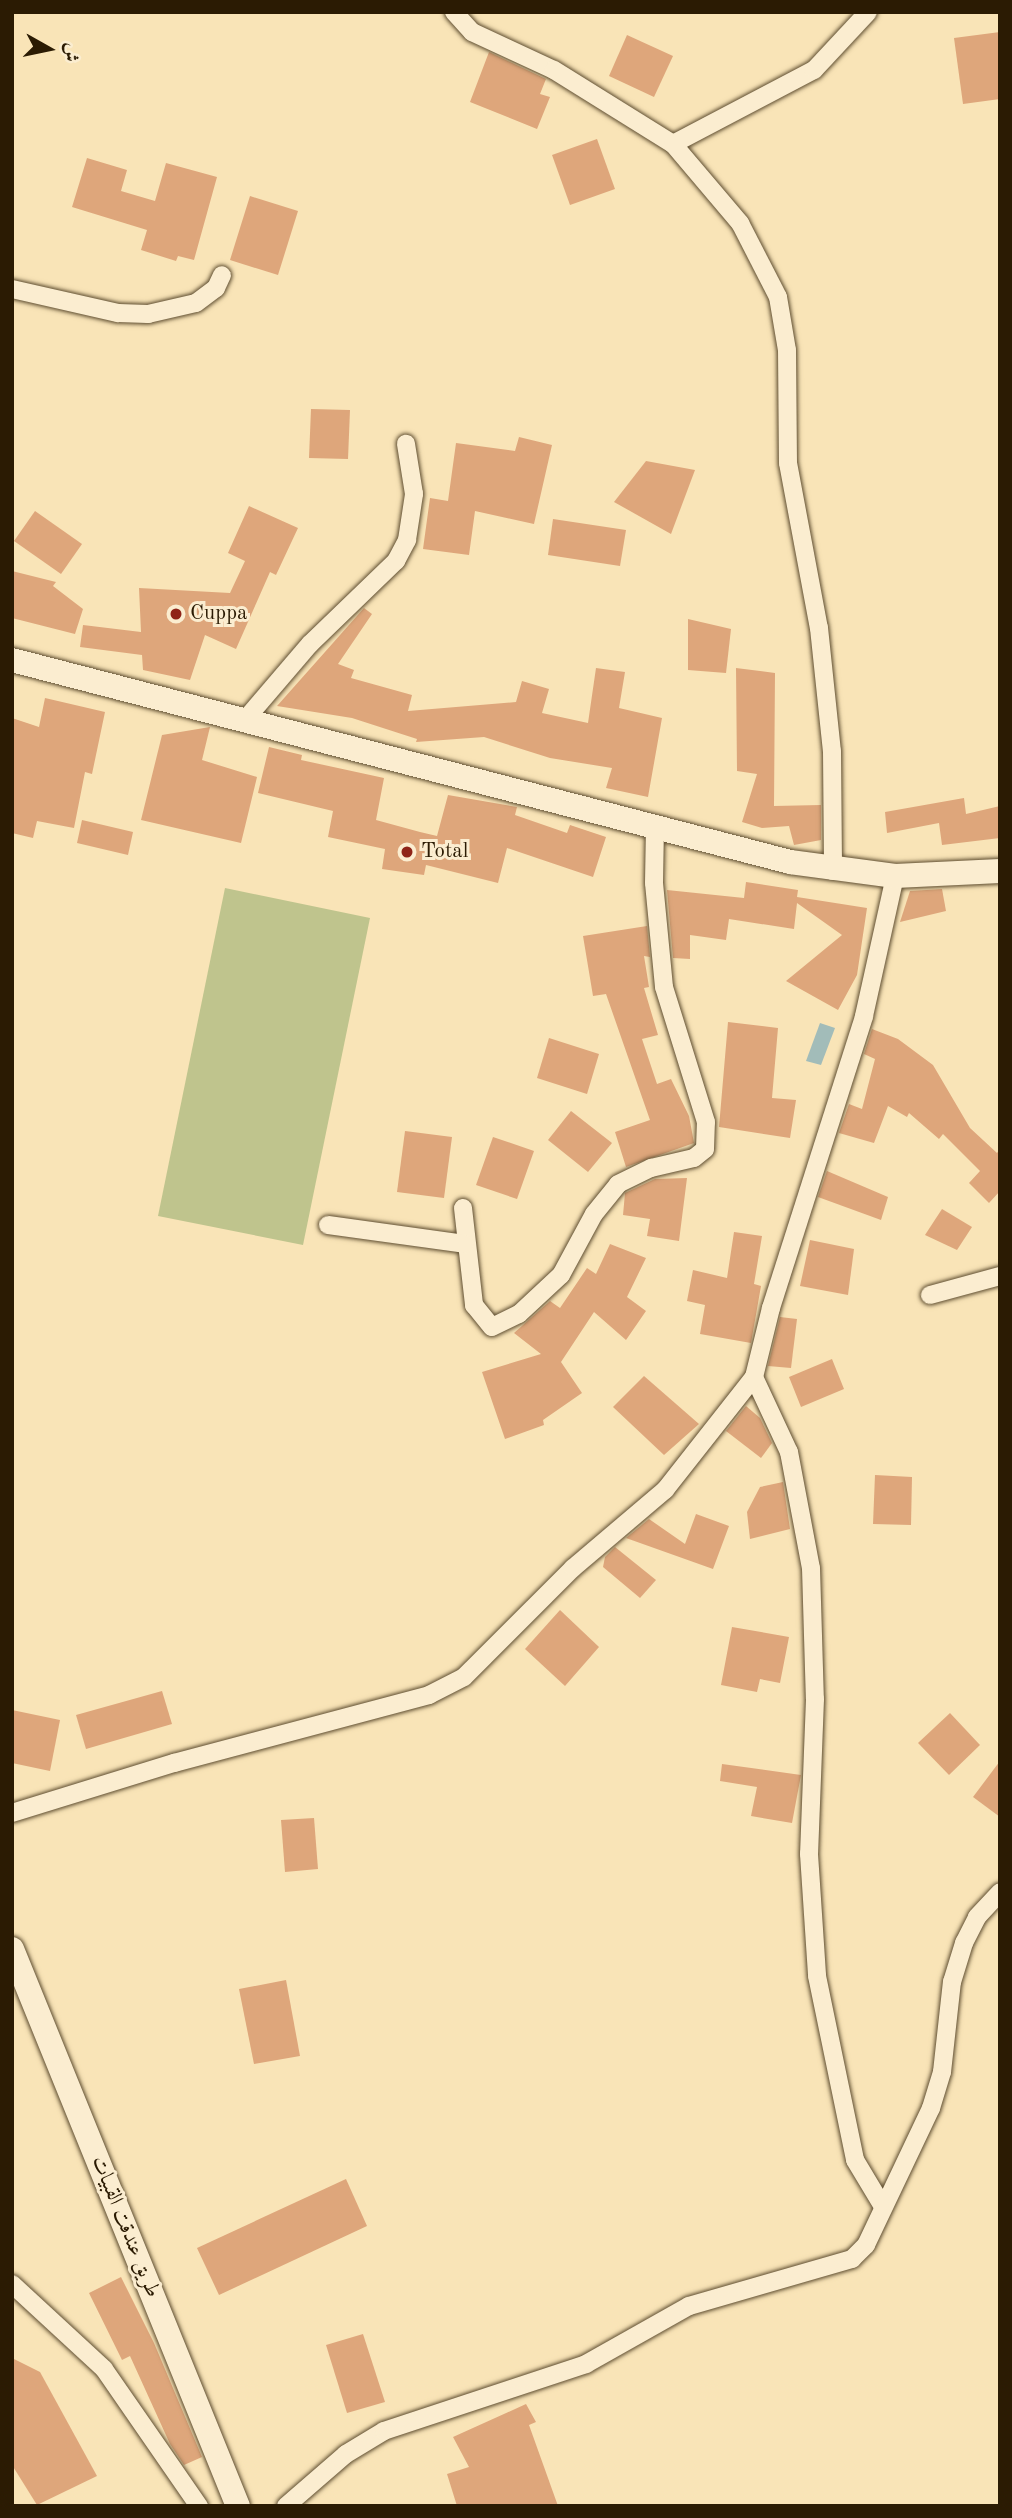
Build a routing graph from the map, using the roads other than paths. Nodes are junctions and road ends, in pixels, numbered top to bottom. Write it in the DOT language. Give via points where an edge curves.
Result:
graph roads {
  1 [pos="454,12"];
  2 [pos="868,12"];
  3 [pos="673,144"];
  4 [pos="222,275"];
  5 [pos="12,289"];
  6 [pos="406,444"];
  7 [pos="12,660"];
  8 [pos="244,721"];
  9 [pos="655,827"];
  10 [pos="833,871"];
  11 [pos="1000,871"];
  12 [pos="895,876"];
  13 [pos="463,1208"];
  14 [pos="328,1225"];
  15 [pos="465,1244"];
  16 [pos="1000,1276"];
  17 [pos="930,1295"];
  18 [pos="754,1377"];
  19 [pos="12,1813"];
  20 [pos="1000,1892"];
  21 [pos="12,1949"];
  22 [pos="882,2205"];
  23 [pos="12,2284"];
  24 [pos="199,2506"];
  25 [pos="238,2506"];
  26 [pos="286,2506"];
  1 -- 3 [label="street" via="472,32 554,70"];
  2 -- 3 [label="street" via="814,70"];
  3 -- 10 [label="street" via="740,223 778,297 786,328 788,463 821,642 835,800"];
  4 -- 5 [label="street" via="216,288 196,303 148,314 118,313"];
  6 -- 8 [label="street" via="414,494 407,540 396,561 310,644"];
  7 -- 8 [label="main road"];
  8 -- 9 [label="main road"];
  9 -- 10 [label="main road"];
  9 -- 15 [label="street" via="654,883 664,987 706,1122 705,1149 694,1158 651,1168 618,1184 594,1214 570,1263 504,1324 492,1327 478,1315"];
  10 -- 12 [label="main road"];
  11 -- 12 [label="main road"];
  12 -- 18 [label="street" via="864,1016 771,1308"];
  13 -- 15 [label="street"];
  14 -- 15 [label="street"];
  16 -- 17 [label="street"];
  18 -- 19 [label="street" via="665,1490 573,1568 464,1677 394,1708 174,1763"];
  18 -- 22 [label="street" via="789,1452 811,1568 815,1699 809,1854 817,1976 851,2149 862,2178"];
  20 -- 22 [label="street" via="977,1917 964,1943 952,1982 942,2073 931,2108"];
  21 -- 25 [label="main road, طريق عندقت القبيات"];
  22 -- 26 [label="street" via="866,2245 852,2259 813,2274 701,2302 662,2318 586,2364 384,2431 346,2454"];
  23 -- 24 [label="street" via="104,2369"];
}
